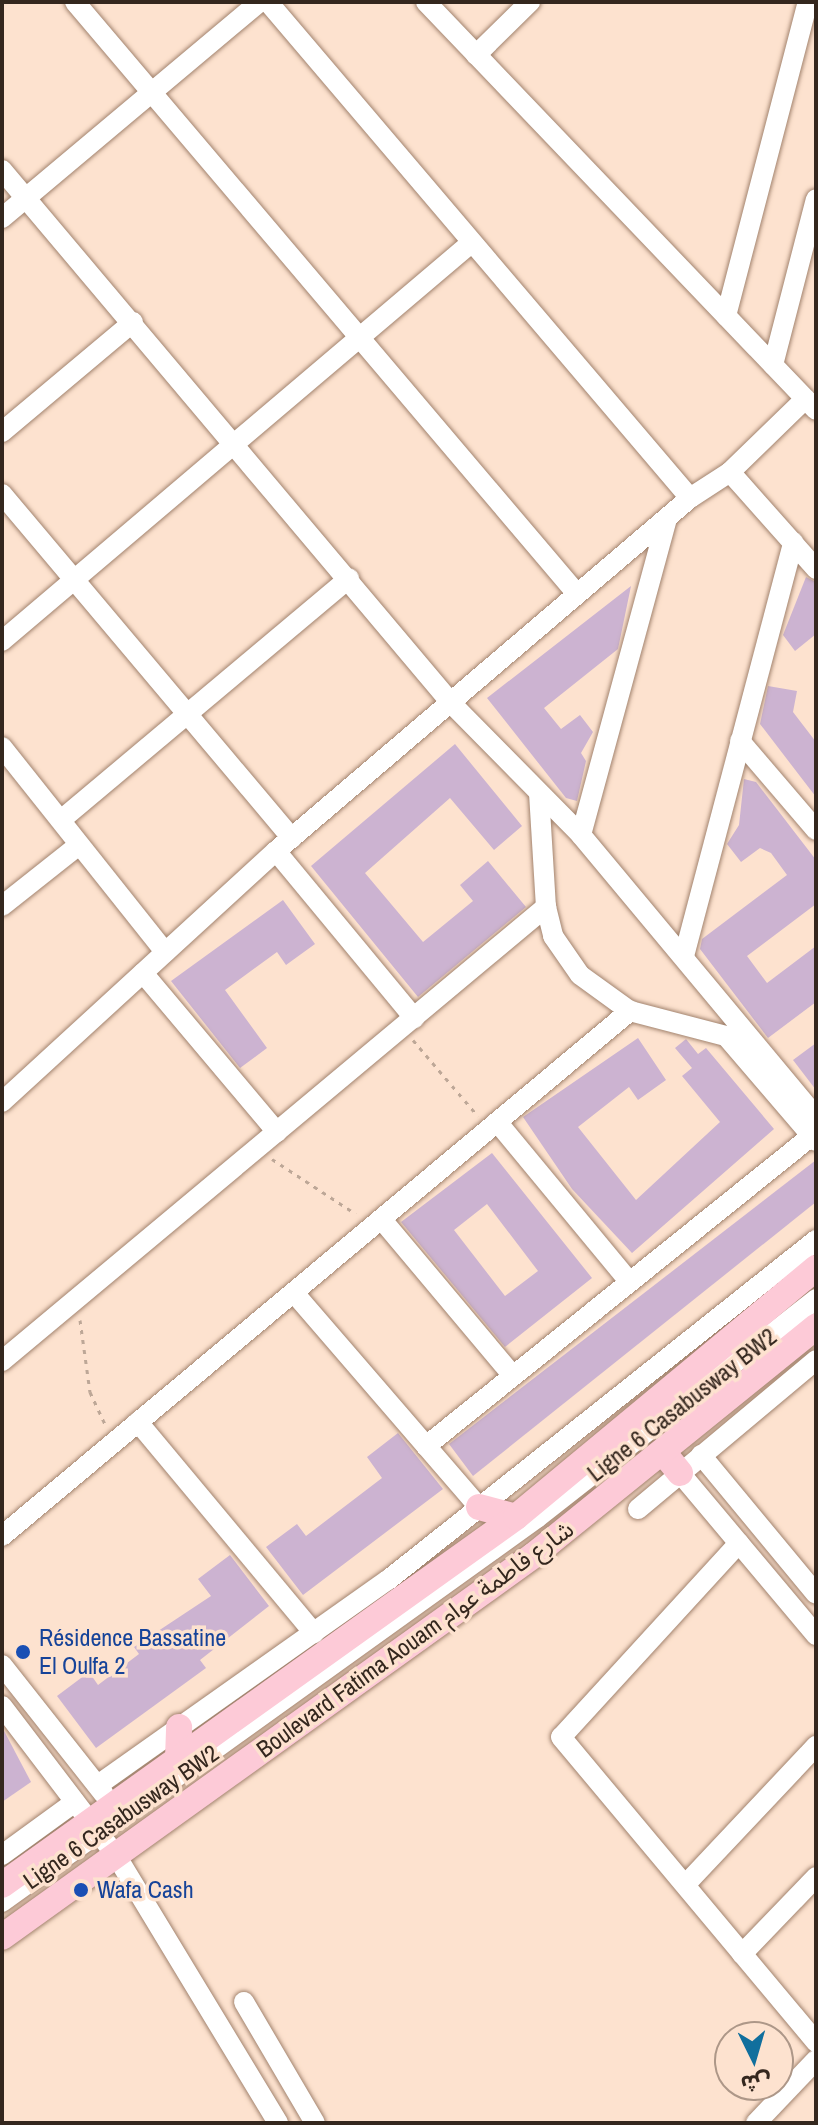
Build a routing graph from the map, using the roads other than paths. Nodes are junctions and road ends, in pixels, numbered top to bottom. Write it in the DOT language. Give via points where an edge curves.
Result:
graph roads {
  1 [pos="75,2"];
  2 [pos="259,2"];
  3 [pos="268,2"];
  4 [pos="426,2"];
  5 [pos="530,2"];
  6 [pos="809,12"];
  7 [pos="476,55"];
  8 [pos="153,95"];
  9 [pos="2,170"];
  10 [pos="25,197"];
  11 [pos="816,199"];
  12 [pos="2,218"];
  13 [pos="471,243"];
  14 [pos="726,316"];
  15 [pos="133,322"];
  16 [pos="357,338"];
  17 [pos="773,365"];
  18 [pos="811,405"];
  19 [pos="2,432"];
  20 [pos="235,444"];
  21 [pos="730,472"];
  22 [pos="2,494"];
  23 [pos="690,498"];
  24 [pos="667,519"];
  25 [pos="793,542"];
  26 [pos="816,569"];
  27 [pos="75,576"];
  28 [pos="349,578"];
  29 [pos="577,594"];
  30 [pos="2,641"];
  31 [pos="452,704"];
  32 [pos="189,714"];
  33 [pos="740,741"];
  34 [pos="2,747"];
  35 [pos="539,793"];
  36 [pos="61,820"];
  37 [pos="816,830"];
  38 [pos="581,835"];
  39 [pos="284,844"];
  40 [pos="79,845"];
  41 [pos="2,906"];
  42 [pos="546,907"];
  43 [pos="165,952"];
  44 [pos="684,956"];
  45 [pos="143,973"];
  46 [pos="630,1011"];
  47 [pos="408,1022"];
  48 [pos="2,1102"];
  49 [pos="495,1128"];
  50 [pos="815,1131"];
  51 [pos="277,1132"];
  52 [pos="379,1224"];
  53 [pos="816,1240"];
  54 [pos="816,1268"];
  55 [pos="627,1279"];
  56 [pos="295,1294"];
  57 [pos="816,1299"];
  58 [pos="816,1310"];
  59 [pos="816,1327"];
  60 [pos="816,1360"];
  61 [pos="2,1361"];
  62 [pos="512,1375"];
  63 [pos="138,1422"];
  64 [pos="426,1446"];
  65 [pos="663,1452"];
  66 [pos="701,1455"];
  67 [pos="680,1473"];
  68 [pos="479,1507"];
  69 [pos="638,1509"];
  70 [pos="516,1517"];
  71 [pos="2,1536"];
  72 [pos="739,1543"];
  73 [pos="816,1594"];
  74 [pos="314,1633"];
  75 [pos="816,1635"];
  76 [pos="2,1665"];
  77 [pos="2,1706"];
  78 [pos="179,1727"];
  79 [pos="816,1746"];
  80 [pos="178,1759"];
  81 [pos="118,1814"];
  82 [pos="96,1830"];
  83 [pos="2,1855"];
  84 [pos="816,1877"];
  85 [pos="686,1884"];
  86 [pos="2,1885"];
  87 [pos="2,1902"];
  88 [pos="2,1910"];
  89 [pos="2,1937"];
  90 [pos="742,1954"];
  91 [pos="244,2002"];
  92 [pos="816,2042"];
  93 [pos="814,2067"];
  94 [pos="278,2123"];
  95 [pos="315,2123"];
  96 [pos="756,2123"];
  1 -- 8 [label="street"];
  2 -- 8 [label="street"];
  3 -- 13 [label="street"];
  4 -- 7 [label="street"];
  5 -- 7 [label="street"];
  6 -- 14 [label="street"];
  7 -- 14 [label="street"];
  8 -- 10 [label="street"];
  8 -- 16 [label="street"];
  9 -- 10 [label="street"];
  10 -- 12 [label="street"];
  10 -- 15 [label="street"];
  11 -- 17 [label="street"];
  13 -- 16 [label="street"];
  13 -- 23 [label="street"];
  14 -- 17 [label="street"];
  15 -- 19 [label="street"];
  15 -- 20 [label="street"];
  16 -- 20 [label="street"];
  16 -- 29 [label="street"];
  17 -- 18 [label="street"];
  18 -- 21 [label="street"];
  20 -- 27 [label="street"];
  20 -- 28 [label="street"];
  21 -- 23 [label="street"];
  21 -- 25 [label="street"];
  22 -- 27 [label="street"];
  23 -- 24 [label="street"];
  24 -- 29 [label="street"];
  24 -- 38 [label="street"];
  25 -- 26 [label="street"];
  25 -- 33 [label="street"];
  27 -- 30 [label="street"];
  27 -- 32 [label="street"];
  28 -- 31 [label="street"];
  28 -- 32 [label="street"];
  29 -- 31 [label="street"];
  31 -- 35 [label="street"];
  31 -- 39 [label="street"];
  32 -- 36 [label="street"];
  32 -- 39 [label="street"];
  33 -- 37 [label="street"];
  33 -- 44 [label="street"];
  34 -- 36 [label="street"];
  35 -- 38 [label="street"];
  35 -- 42 [label="street"];
  36 -- 40 [label="street"];
  38 -- 44 [label="street"];
  39 -- 43 [label="street"];
  39 -- 47 [label="street"];
  40 -- 41 [label="street"];
  40 -- 43 [label="street"];
  42 -- 46 [label="street" via="553,936 580,975"];
  42 -- 47 [label="street"];
  43 -- 45 [label="street"];
  44 -- 50 [label="street"];
  45 -- 48 [label="street"];
  45 -- 51 [label="street"];
  46 -- 49 [label="street"];
  46 -- 50 [label="street" via="726,1036"];
  47 -- 51 [label="street"];
  49 -- 52 [label="street"];
  49 -- 55 [label="street"];
  50 -- 55 [label="street"];
  51 -- 61 [label="street"];
  52 -- 56 [label="street"];
  52 -- 62 [label="street"];
  53 -- 68 [label="street"];
  54 -- 70 [label="main road, Boulevard Fatima Aouam شارع فاطمة عوام"];
  55 -- 62 [label="street"];
  56 -- 63 [label="street"];
  56 -- 64 [label="street"];
  57 -- 81 [label="street, Ligne 6 Casabusway BW2" via="537,1518"];
  58 -- 81 [label="street, Ligne 6 Casabusway BW2" via="542,1523"];
  59 -- 65 [label="main road, Boulevard Fatima Aouam شارع فاطمة عوام"];
  60 -- 66 [label="street"];
  62 -- 64 [label="street"];
  63 -- 71 [label="street"];
  63 -- 74 [label="street"];
  64 -- 68 [label="street"];
  65 -- 67 [label="main road"];
  65 -- 81 [label="main road, Boulevard Fatima Aouam شارع فاطمة عوام"];
  66 -- 67 [label="street"];
  66 -- 73 [label="street"];
  67 -- 69 [label="street"];
  67 -- 72 [label="street"];
  68 -- 70 [label="main road"];
  68 -- 74 [label="street"];
  70 -- 80 [label="main road, Boulevard Fatima Aouam شارع فاطمة عوام"];
  72 -- 75 [label="street"];
  72 -- 85 [label="street" via="562,1731"];
  74 -- 78 [label="street"];
  76 -- 81 [label="street"];
  77 -- 82 [label="street"];
  78 -- 80 [label="main road"];
  78 -- 81 [label="street"];
  79 -- 85 [label="street"];
  80 -- 81 [label="main road, Boulevard Fatima Aouam شارع فاطمة عوام"];
  81 -- 82 [label="main road"];
  81 -- 82 [label="main road, Boulevard Fatima Aouam شارع فاطمة عوام"];
  82 -- 83 [label="street"];
  82 -- 86 [label="main road, Boulevard Fatima Aouam شارع فاطمة عوام"];
  82 -- 87 [label="street, Ligne 6 Casabusway BW2"];
  82 -- 88 [label="street, Ligne 6 Casabusway BW2"];
  82 -- 89 [label="main road, Boulevard Fatima Aouam شارع فاطمة عوام"];
  82 -- 94 [label="street"];
  84 -- 90 [label="street"];
  85 -- 90 [label="street"];
  90 -- 92 [label="street"];
  91 -- 95 [label="street"];
  93 -- 96 [label="street"];
}
